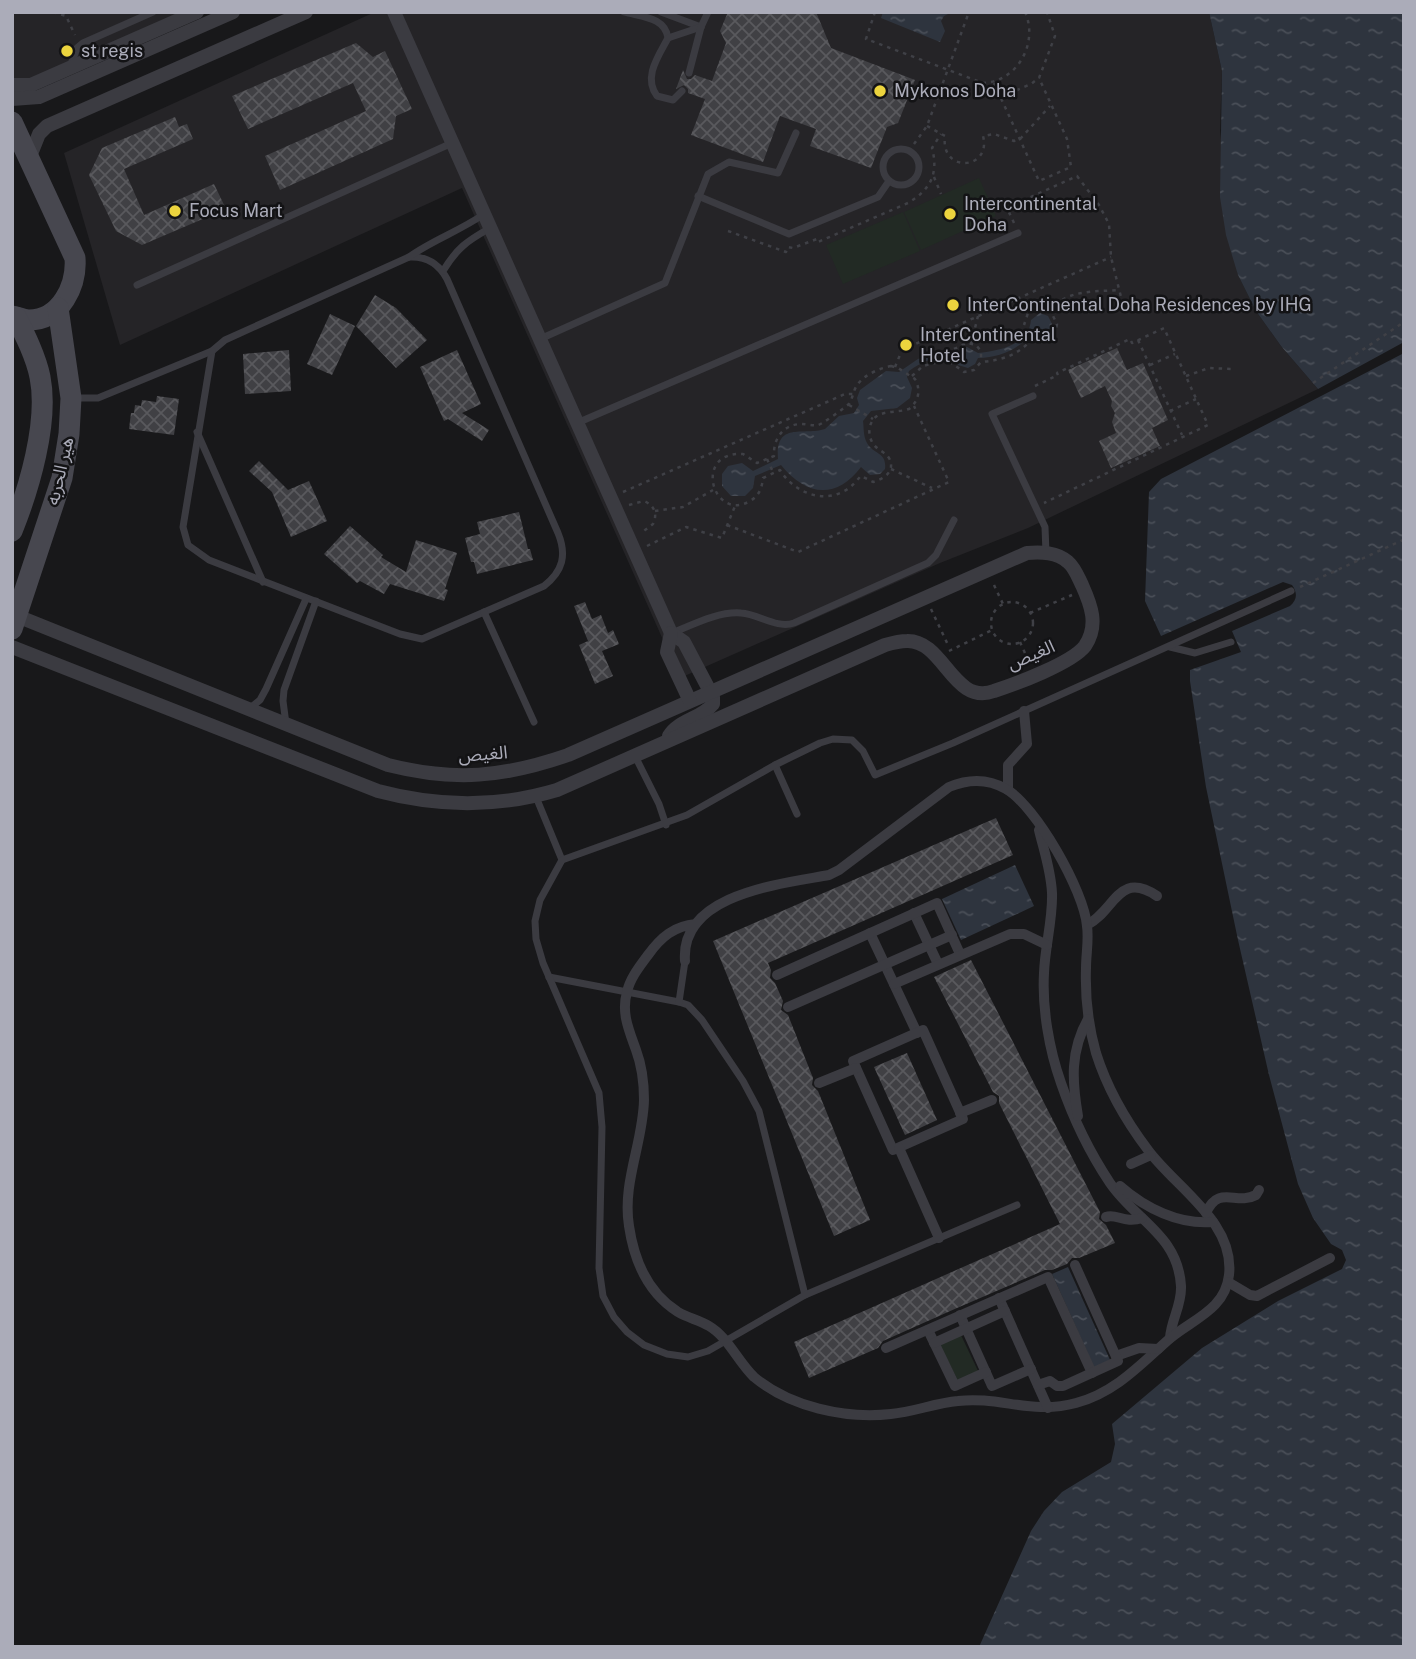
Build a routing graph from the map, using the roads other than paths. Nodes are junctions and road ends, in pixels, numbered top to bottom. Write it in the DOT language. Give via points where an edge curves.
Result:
graph roads {
  1 [pos="153,12"];
  2 [pos="197,12"];
  3 [pos="233,12"];
  4 [pos="306,12"];
  5 [pos="394,12"];
  6 [pos="624,12"];
  7 [pos="661,12"];
  8 [pos="708,12"];
  9 [pos="701,27"];
  10 [pos="668,38"];
  11 [pos="70,68"];
  12 [pos="689,73"];
  13 [pos="12,85"];
  14 [pos="682,91"];
  15 [pos="12,99"];
  16 [pos="12,122"];
  17 [pos="796,133"];
  18 [pos="452,143"];
  19 [pos="29,159"];
  20 [pos="889,181"];
  21 [pos="698,196"];
  22 [pos="484,214"];
  23 [pos="490,228"];
  24 [pos="1018,233"];
  25 [pos="409,257"];
  26 [pos="443,271"];
  27 [pos="137,285"];
  28 [pos="58,308"];
  29 [pos="14,316"];
  30 [pos="540,340"];
  31 [pos="212,351"];
  32 [pos="1033,396"];
  33 [pos="71,398"];
  34 [pos="577,423"];
  35 [pos="197,432"];
  36 [pos="954,520"];
  37 [pos="12,531"];
  38 [pos="1046,553"];
  39 [pos="263,582"];
  40 [pos="1291,592"];
  41 [pos="306,599"];
  42 [pos="316,601"];
  43 [pos="484,612"];
  44 [pos="14,620"];
  45 [pos="671,633"];
  46 [pos="1231,642"];
  47 [pos="12,647"];
  48 [pos="1170,647"];
  49 [pos="710,692"];
  50 [pos="690,701"];
  51 [pos="247,710"];
  52 [pos="1024,711"];
  53 [pos="534,722"];
  54 [pos="286,725"];
  55 [pos="664,743"];
  56 [pos="635,757"];
  57 [pos="775,765"];
  58 [pos="1008,790"];
  59 [pos="536,797"];
  60 [pos="797,814"];
  61 [pos="1036,821"];
  62 [pos="666,825"];
  63 [pos="562,860"];
  64 [pos="1157,896"];
  65 [pos="914,913"];
  66 [pos="696,924"];
  67 [pos="1087,925"];
  68 [pos="870,933"];
  69 [pos="952,935"];
  70 [pos="929,945"];
  71 [pos="1047,945"];
  72 [pos="960,954"];
  73 [pos="685,961"];
  74 [pos="885,964"];
  75 [pos="938,964"];
  76 [pos="777,975"];
  77 [pos="549,977"];
  78 [pos="894,984"];
  79 [pos="627,992"];
  80 [pos="679,1002"];
  81 [pos="788,1007"];
  82 [pos="1088,1019"];
  83 [pos="917,1033"];
  84 [pos="856,1068"];
  85 [pos="819,1083"];
  86 [pos="992,1100"];
  87 [pos="960,1113"];
  88 [pos="1082,1133"];
  89 [pos="1071,1142"];
  90 [pos="899,1148"];
  91 [pos="1151,1155"];
  92 [pos="1131,1164"];
  93 [pos="1105,1174"];
  94 [pos="1259,1190"];
  95 [pos="1017,1205"];
  96 [pos="1154,1209"];
  97 [pos="1105,1217"];
  98 [pos="1209,1217"];
  99 [pos="1143,1218"];
  100 [pos="939,1238"];
  101 [pos="1330,1258"];
  102 [pos="1075,1265"];
  103 [pos="1228,1282"];
  104 [pos="805,1295"];
  105 [pos="999,1298"];
  106 [pos="980,1307"];
  107 [pos="1005,1311"];
  108 [pos="960,1315"];
  109 [pos="985,1319"];
  110 [pos="965,1328"];
  111 [pos="928,1330"];
  112 [pos="1170,1338"];
  113 [pos="725,1342"];
  114 [pos="934,1342"];
  115 [pos="886,1348"];
  116 [pos="1158,1349"];
  117 [pos="1116,1356"];
  118 [pos="1031,1369"];
  119 [pos="986,1373"];
  120 [pos="1092,1373"];
  121 [pos="1038,1385"];
  122 [pos="1048,1408"];
  1 -- 11 [label="lane" via="79,46"];
  2 -- 11 [label="street"];
  3 -- 15 [label="street" via="39,97"];
  4 -- 19 [label="street" via="47,126 38,134"];
  5 -- 18 [label="street"];
  6 -- 10 [label="lane" via="656,20"];
  7 -- 9 [label="lane"];
  8 -- 9 [label="lane"];
  9 -- 10 [label="lane"];
  9 -- 12 [label="lane"];
  10 -- 14 [label="lane" via="650,84 664,99 673,100"];
  11 -- 13 [label="street" via="32,85"];
  16 -- 19 [label="main road"];
  17 -- 21 [label="lane" via="778,173 729,162 708,174"];
  18 -- 22 [label="street"];
  18 -- 27 [label="lane"];
  19 -- 28 [label="main road" via="75,258 72,284"];
  20 -- 20 [label="lane" via="883,169 886,157 897,150 915,155 920,168 914,181 902,186"];
  20 -- 21 [label="lane" via="877,197 789,234"];
  21 -- 30 [label="lane" via="665,283"];
  22 -- 23 [label="street"];
  22 -- 25 [label="lane"];
  23 -- 26 [label="lane" via="455,251"];
  23 -- 30 [label="street"];
  24 -- 34 [label="lane"];
  25 -- 26 [label="lane" via="428,260"];
  25 -- 31 [label="lane" via="225,340"];
  26 -- 43 [label="lane" via="564,555 556,577 544,586"];
  28 -- 29 [label="main road" via="30,320"];
  28 -- 33 [label="main road, هير الحربه"];
  29 -- 37 [label="main road, هير الحربه" via="40,377 41,406 32,472"];
  30 -- 34 [label="street"];
  31 -- 33 [label="lane" via="98,398"];
  31 -- 35 [label="lane"];
  32 -- 38 [label="lane" via="992,414 1045,527"];
  33 -- 44 [label="main road, هير الحربه" via="62,478"];
  34 -- 45 [label="street"];
  35 -- 39 [label="lane"];
  35 -- 39 [label="lane" via="185,510 188,545 203,557"];
  36 -- 45 [label="lane" via="932,560 789,625 738,612"];
  38 -- 49 [label="street, الغيص" via="1027,553 987,569"];
  38 -- 55 [label="street, الغيص" via="1068,561 1093,609 1093,626 1072,658 990,693 974,692 917,643 907,640 886,645"];
  39 -- 41 [label="lane"];
  40 -- 48 [label="lane"];
  41 -- 42 [label="lane"];
  41 -- 51 [label="lane" via="267,689"];
  42 -- 43 [label="lane" via="422,639"];
  42 -- 54 [label="lane" via="284,690"];
  43 -- 53 [label="lane"];
  44 -- 51 [label="street, الغيص"];
  45 -- 49 [label="street" via="684,642"];
  45 -- 50 [label="street" via="667,652"];
  46 -- 48 [label="lane" via="1195,653"];
  47 -- 59 [label="street, الغيص" via="378,791 411,800 458,804"];
  48 -- 52 [label="lane"];
  49 -- 50 [label="street, الغيص"];
  49 -- 55 [label="street" via="711,707 673,729"];
  50 -- 54 [label="street, الغيص" via="568,755 496,774 421,774"];
  51 -- 54 [label="street, الغيص"];
  52 -- 57 [label="lane" via="875,775 863,751 845,738 820,743"];
  52 -- 58 [label="street" via="1027,744 1008,765"];
  55 -- 56 [label="street, الغيص"];
  56 -- 59 [label="street, الغيص"];
  56 -- 62 [label="lane"];
  57 -- 60 [label="lane"];
  57 -- 62 [label="lane"];
  58 -- 61 [label="street"];
  58 -- 66 [label="street" via="981,780 960,782 839,870 754,890 721,904"];
  59 -- 63 [label="lane"];
  61 -- 67 [label="street" via="1074,883"];
  61 -- 71 [label="street" via="1052,894"];
  62 -- 63 [label="lane"];
  63 -- 77 [label="lane" via="540,900 535,921"];
  64 -- 67 [label="street" via="1142,889 1126,889"];
  65 -- 68 [label="street"];
  65 -- 69 [label="street" via="937,903"];
  65 -- 70 [label="street"];
  66 -- 73 [label="street" via="687,936"];
  66 -- 79 [label="street" via="666,934 650,951"];
  67 -- 82 [label="street"];
  68 -- 74 [label="street"];
  68 -- 76 [label="street"];
  69 -- 70 [label="street"];
  69 -- 72 [label="street"];
  70 -- 74 [label="street"];
  70 -- 75 [label="street"];
  71 -- 72 [label="street" via="1024,934 1010,934"];
  71 -- 88 [label="street" via="1044,975 1050,1040 1060,1081"];
  72 -- 75 [label="street"];
  73 -- 80 [label="lane"];
  74 -- 78 [label="street"];
  74 -- 81 [label="street"];
  75 -- 78 [label="street"];
  77 -- 79 [label="lane"];
  77 -- 113 [label="lane" via="599,1093 603,1296 627,1332 667,1354 688,1357"];
  78 -- 83 [label="street"];
  79 -- 80 [label="lane"];
  79 -- 113 [label="street" via="625,1017 640,1063 644,1096 627,1199 632,1245 644,1275 661,1299 712,1328"];
  80 -- 104 [label="lane" via="702,1020 759,1111"];
  82 -- 88 [label="street" via="1074,1058 1074,1091"];
  82 -- 91 [label="street" via="1112,1094"];
  83 -- 84 [label="street" via="853,1061"];
  83 -- 87 [label="street" via="923,1030"];
  84 -- 85 [label="street"];
  84 -- 90 [label="street" via="893,1150"];
  86 -- 87 [label="street"];
  87 -- 90 [label="street" via="963,1119"];
  88 -- 89 [label="street"];
  88 -- 93 [label="street"];
  90 -- 100 [label="street"];
  91 -- 92 [label="street"];
  91 -- 98 [label="street"];
  93 -- 96 [label="street"];
  93 -- 99 [label="street"];
  94 -- 98 [label="street" via="1243,1200 1230,1196 1212,1202"];
  95 -- 100 [label="lane"];
  96 -- 98 [label="street" via="1175,1217"];
  96 -- 99 [label="street"];
  97 -- 99 [label="street"];
  98 -- 103 [label="street" via="1227,1253"];
  99 -- 112 [label="street" via="1167,1243 1178,1271 1180,1302"];
  100 -- 104 [label="lane"];
  101 -- 103 [label="street" via="1257,1296"];
  102 -- 117 [label="street"];
  103 -- 112 [label="street" via="1209,1312"];
  104 -- 113 [label="lane"];
  105 -- 106 [label="street"];
  105 -- 107 [label="street"];
  105 -- 120 [label="street" via="1048,1277"];
  106 -- 108 [label="street"];
  106 -- 109 [label="street"];
  107 -- 109 [label="street"];
  107 -- 118 [label="street"];
  108 -- 110 [label="street"];
  108 -- 111 [label="street"];
  109 -- 110 [label="street"];
  110 -- 114 [label="street"];
  110 -- 119 [label="street"];
  111 -- 114 [label="street"];
  111 -- 115 [label="street"];
  112 -- 116 [label="street"];
  113 -- 122 [label="street" via="765,1385 837,1413 891,1415 973,1400"];
  114 -- 119 [label="street" via="955,1386"];
  116 -- 117 [label="street" via="1139,1348"];
  116 -- 122 [label="street" via="1132,1374 1106,1390"];
  117 -- 120 [label="street" via="1118,1361"];
  118 -- 119 [label="street" via="992,1386"];
  118 -- 121 [label="street"];
  120 -- 121 [label="street" via="1063,1386 1050,1381"];
  121 -- 122 [label="street"];
}
